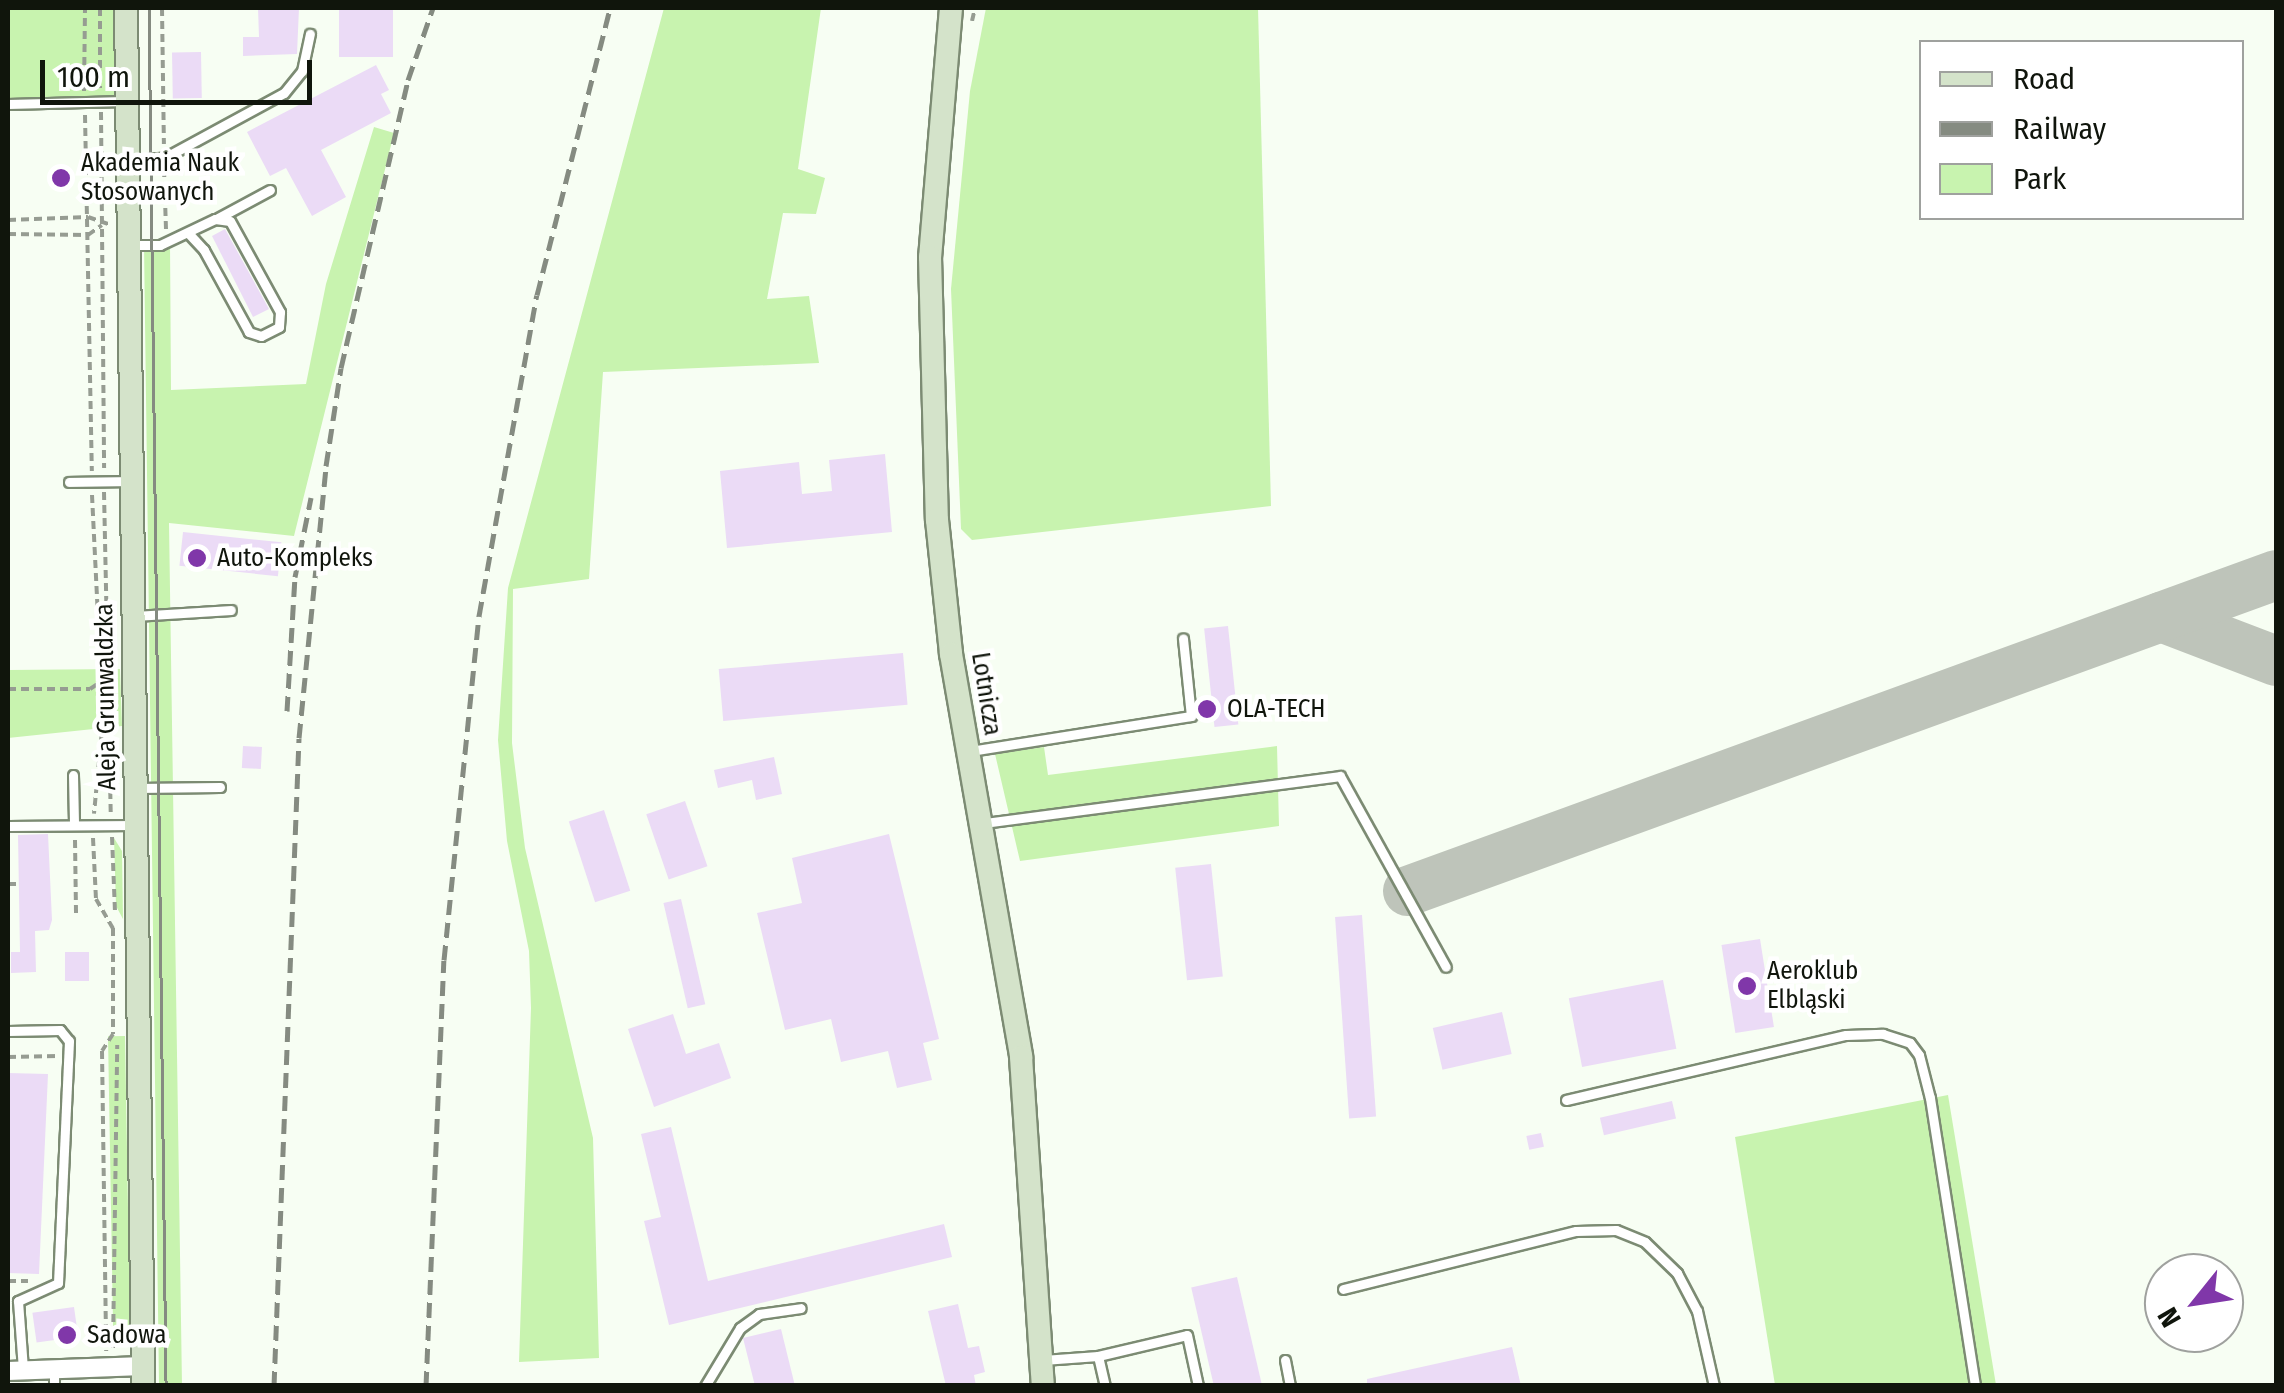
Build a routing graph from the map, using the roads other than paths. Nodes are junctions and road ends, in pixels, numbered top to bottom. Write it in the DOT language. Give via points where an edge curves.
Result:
graph roads {
  1 [pos="126,8"];
  2 [pos="951,8"];
  3 [pos="310,34"];
  4 [pos="127,101"];
  5 [pos="8,104"];
  6 [pos="127,161"];
  7 [pos="270,190"];
  8 [pos="215,219"];
  9 [pos="188,233"];
  10 [pos="128,245"];
  11 [pos="130,481"];
  12 [pos="70,482"];
  13 [pos="231,610"];
  14 [pos="132,616"];
  15 [pos="1184,638"];
  16 [pos="967,751"];
  17 [pos="73,775"];
  18 [pos="220,787"];
  19 [pos="134,788"];
  20 [pos="981,823"];
  21 [pos="8,826"];
  22 [pos="123,826"];
  23 [pos="74,827"];
  24 [pos="1446,967"];
  25 [pos="8,1032"];
  26 [pos="1566,1100"];
  27 [pos="1343,1289"];
  28 [pos="801,1308"];
  29 [pos="1098,1356"];
  30 [pos="1043,1360"];
  31 [pos="1284,1360"];
  32 [pos="15,1370"];
  33 [pos="143,1376"];
  34 [pos="54,1377"];
  35 [pos="704,1386"];
  36 [pos="1044,1386"];
  37 [pos="1105,1386"];
  38 [pos="1198,1386"];
  39 [pos="1290,1386"];
  40 [pos="1714,1386"];
  41 [pos="1975,1386"];
  1 -- 4 [label="street, Aleja Grunwaldzka"];
  2 -- 16 [label="street, Lotnicza" via="939,107 929,344 941,568"];
  3 -- 6 [label="lane" via="302,71 284,93 164,157"];
  4 -- 5 [label="lane"];
  4 -- 6 [label="street, Aleja Grunwaldzka"];
  6 -- 10 [label="street, Aleja Grunwaldzka"];
  7 -- 8 [label="lane"];
  8 -- 9 [label="lane"];
  8 -- 9 [label="lane" via="235,226 280,312 282,324 270,334 250,332"];
  9 -- 10 [label="lane" via="160,245"];
  10 -- 11 [label="street, Aleja Grunwaldzka"];
  11 -- 12 [label="lane"];
  11 -- 14 [label="street, Aleja Grunwaldzka"];
  13 -- 14 [label="lane"];
  14 -- 19 [label="street, Aleja Grunwaldzka"];
  15 -- 16 [label="lane" via="1191,716"];
  16 -- 20 [label="street, Lotnicza"];
  17 -- 23 [label="lane"];
  18 -- 19 [label="lane"];
  19 -- 22 [label="street, Aleja Grunwaldzka"];
  20 -- 24 [label="lane" via="1340,776"];
  20 -- 30 [label="street, Lotnicza" via="1021,1057"];
  21 -- 23 [label="lane"];
  22 -- 23 [label="lane"];
  22 -- 33 [label="street, Aleja Grunwaldzka"];
  25 -- 32 [label="lane" via="63,1031 69,1056 58,1283 18,1301"];
  26 -- 41 [label="lane" via="1846,1035 1883,1034 1910,1043 1920,1055 1930,1098"];
  27 -- 40 [label="lane" via="1576,1230 1616,1230 1645,1242 1677,1273 1696,1310"];
  28 -- 35 [label="lane" via="760,1314 740,1328"];
  29 -- 30 [label="lane"];
  29 -- 37 [label="lane"];
  29 -- 38 [label="lane" via="1187,1335"];
  30 -- 36 [label="street, Lotnicza"];
  31 -- 39 [label="lane"];
  32 -- 34 [label="street"];
  33 -- 34 [label="street"];
}
